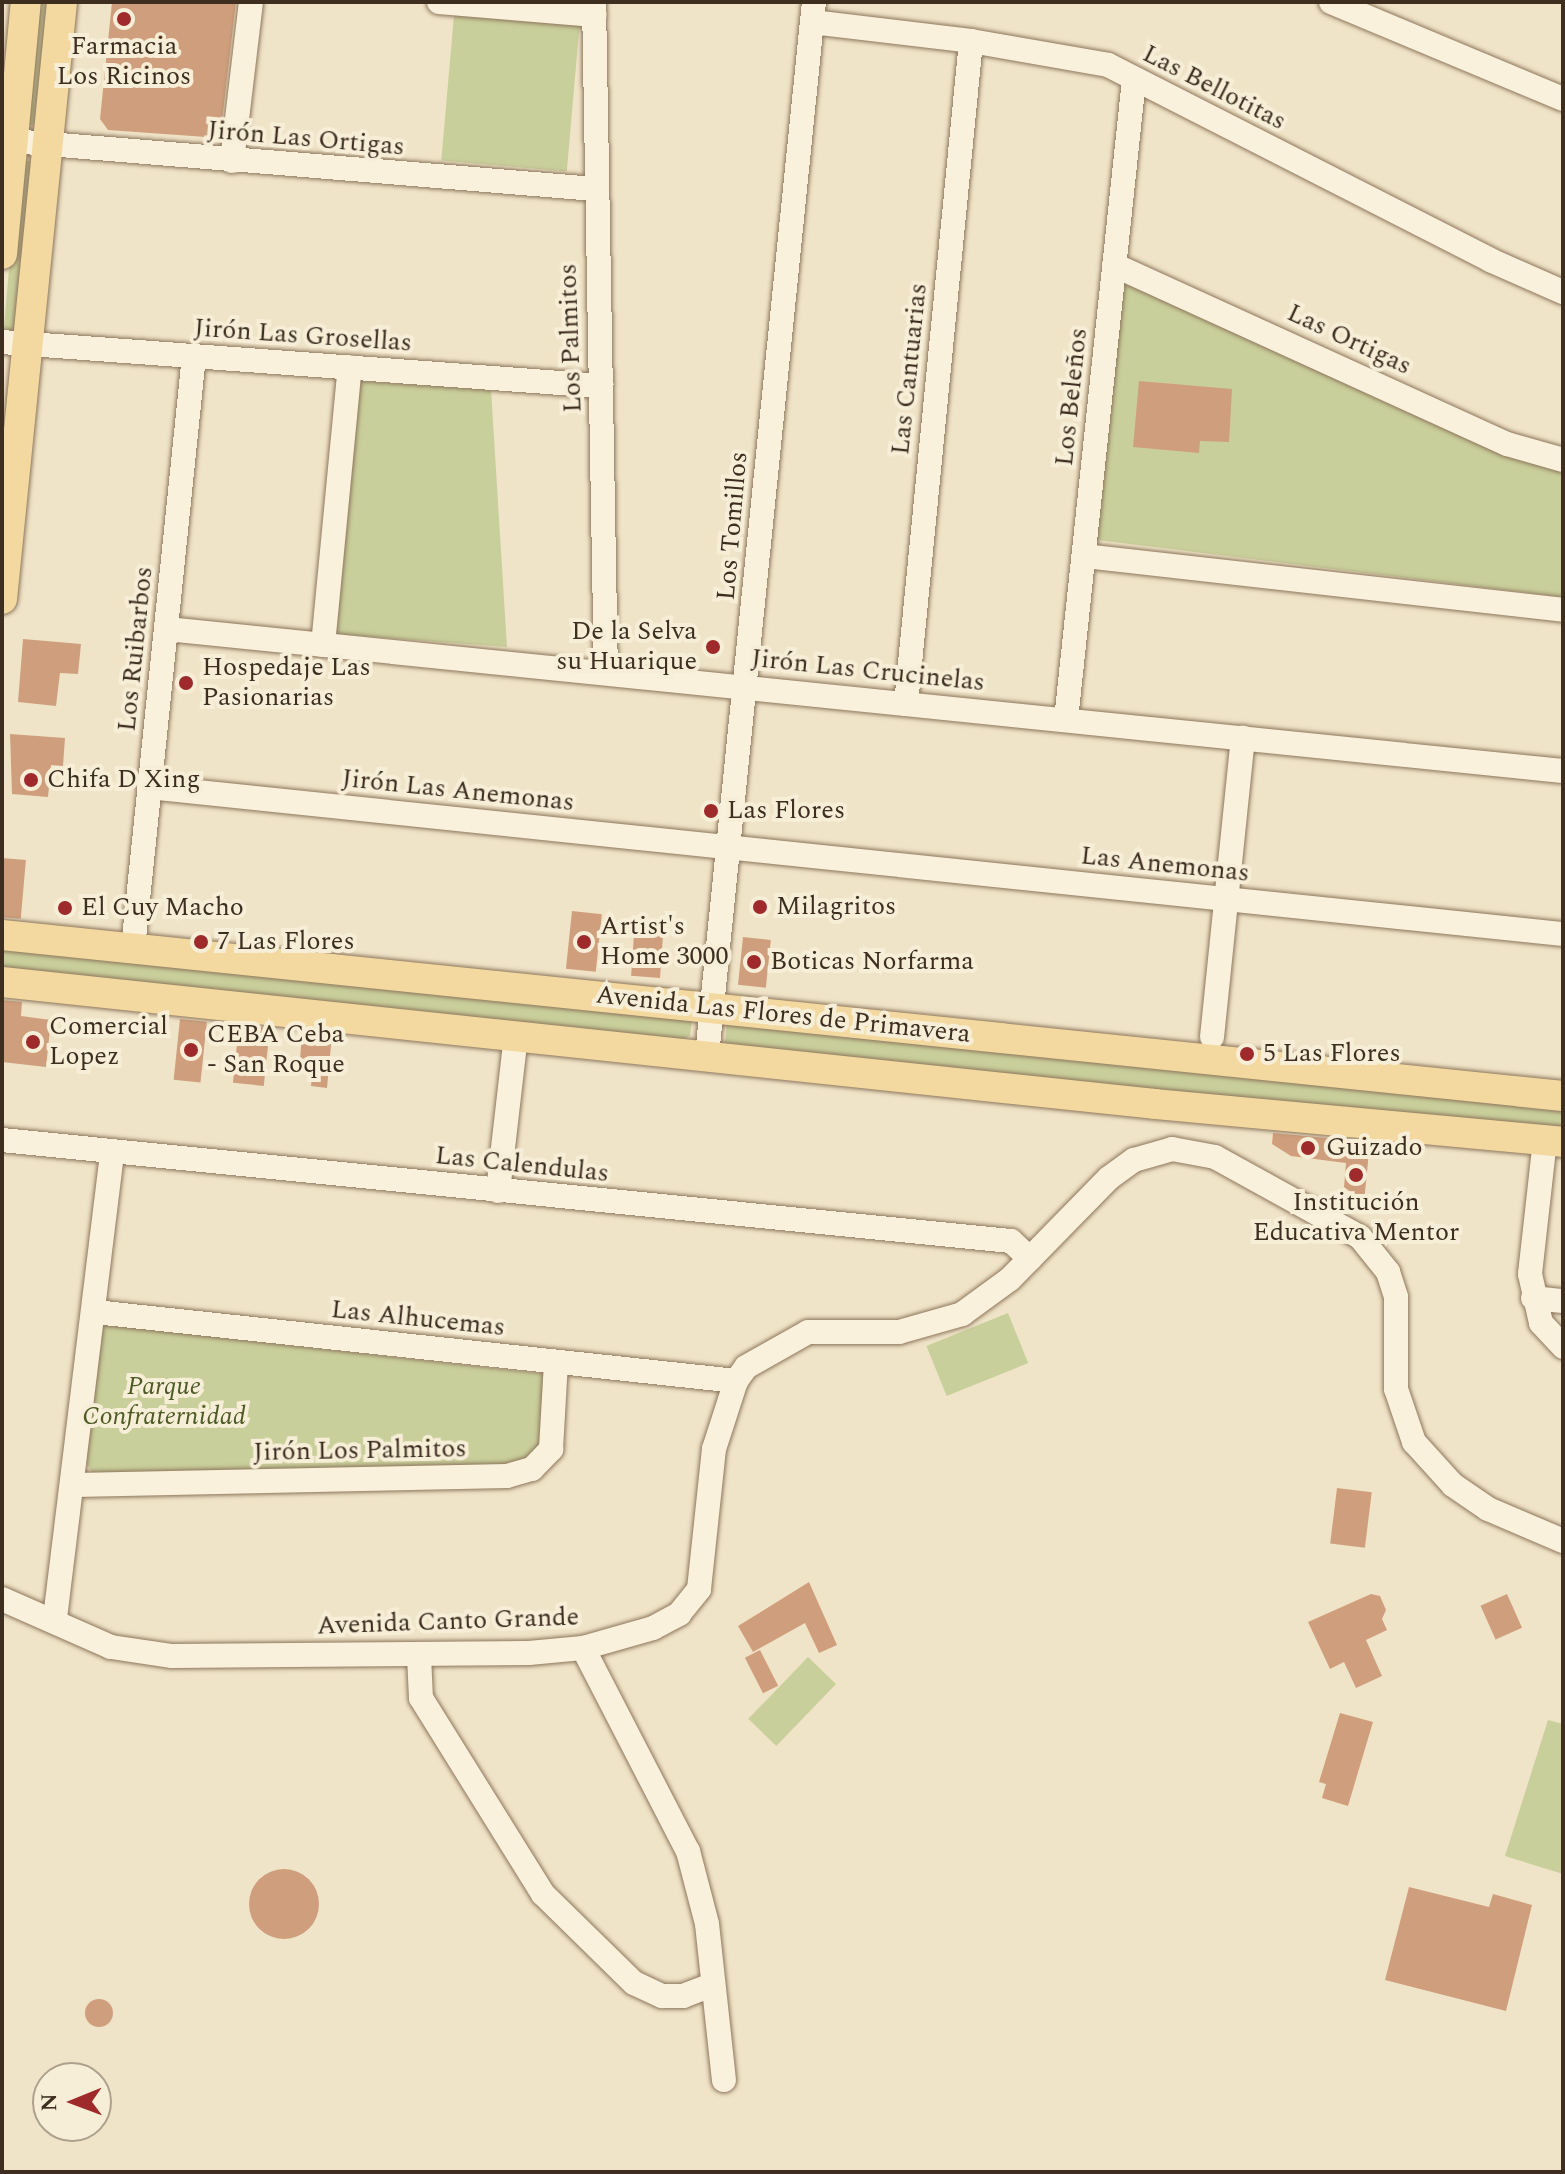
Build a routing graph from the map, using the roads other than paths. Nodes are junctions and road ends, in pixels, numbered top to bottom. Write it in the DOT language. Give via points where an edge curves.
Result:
graph roads {
  1 [pos="26,2"];
  2 [pos="62,2"];
  3 [pos="251,2"];
  4 [pos="439,2"];
  5 [pos="1331,2"];
  6 [pos="594,8"];
  7 [pos="813,12"];
  8 [pos="971,41"];
  9 [pos="1134,80"];
  10 [pos="9,93"];
  11 [pos="1563,99"];
  12 [pos="12,141"];
  13 [pos="47,144"];
  14 [pos="232,161"];
  15 [pos="595,189"];
  16 [pos="2,254"];
  17 [pos="1114,265"];
  18 [pos="1563,292"];
  19 [pos="15,343"];
  20 [pos="194,356"];
  21 [pos="350,367"];
  22 [pos="601,386"];
  23 [pos="1563,460"];
  24 [pos="1084,556"];
  25 [pos="2,599"];
  26 [pos="1563,610"];
  27 [pos="167,629"];
  28 [pos="323,645"];
  29 [pos="606,673"];
  30 [pos="747,687"];
  31 [pos="906,704"];
  32 [pos="1066,720"];
  33 [pos="1243,738"];
  34 [pos="1563,771"];
  35 [pos="149,787"];
  36 [pos="730,849"];
  37 [pos="762,852"];
  38 [pos="1227,900"];
  39 [pos="1563,934"];
  40 [pos="2,935"];
  41 [pos="133,948"];
  42 [pos="2,982"];
  43 [pos="712,1007"];
  44 [pos="516,1035"];
  45 [pos="1212,1037"];
  46 [pos="707,1055"];
  47 [pos="1563,1096"];
  48 [pos="2,1140"];
  49 [pos="1554,1141"];
  50 [pos="112,1151"];
  51 [pos="498,1191"];
  52 [pos="1030,1259"];
  53 [pos="1533,1298"];
  54 [pos="1563,1301"];
  55 [pos="95,1312"];
  56 [pos="1563,1347"];
  57 [pos="556,1363"];
  58 [pos="736,1381"];
  59 [pos="75,1485"];
  60 [pos="1561,1534"];
  61 [pos="2,1599"];
  62 [pos="55,1618"];
  63 [pos="583,1648"];
  64 [pos="419,1656"];
  65 [pos="712,1985"];
  66 [pos="724,2080"];
  1 -- 10 [label="main road"];
  2 -- 13 [label="main road"];
  3 -- 14 [label="street"];
  4 -- 6 [label="street"];
  5 -- 11 [label="street"];
  6 -- 15 [label="street, Los Palmitos"];
  7 -- 8 [label="street, Las Bellotitas"];
  7 -- 30 [label="street, Los Tomillos"];
  8 -- 9 [label="street, Las Bellotitas" via="1078,57"];
  8 -- 31 [label="street, Las Cantuarias"];
  9 -- 17 [label="street, Los Beleños"];
  9 -- 18 [label="street, Las Bellotitas"];
  10 -- 12 [label="main road"];
  12 -- 13 [label="street, Jirón Las Ortigas"];
  12 -- 16 [label="main road"];
  13 -- 14 [label="street, Jirón Las Ortigas"];
  13 -- 19 [label="main road"];
  14 -- 15 [label="street, Jirón Las Ortigas"];
  15 -- 22 [label="street, Los Palmitos"];
  17 -- 23 [label="street, Las Ortigas" via="1507,444"];
  17 -- 24 [label="street, Los Beleños"];
  19 -- 20 [label="street, Jirón Las Grosellas"];
  19 -- 25 [label="main road"];
  20 -- 21 [label="street, Jirón Las Grosellas"];
  20 -- 27 [label="street, Los Ruibarbos"];
  21 -- 22 [label="street, Jirón Las Grosellas"];
  21 -- 28 [label="street"];
  22 -- 29 [label="street, Los Palmitos"];
  24 -- 26 [label="street"];
  24 -- 32 [label="street, Los Beleños"];
  27 -- 28 [label="street, Jirón Las Crucinelas"];
  27 -- 35 [label="street, Los Ruibarbos"];
  28 -- 29 [label="street, Jirón Las Crucinelas"];
  29 -- 30 [label="street, Jirón Las Crucinelas"];
  30 -- 31 [label="street, Jirón Las Crucinelas"];
  30 -- 36 [label="street, Los Tomillos"];
  31 -- 32 [label="street, Jirón Las Crucinelas"];
  32 -- 33 [label="street, Jirón Las Crucinelas"];
  33 -- 34 [label="street, Jirón Las Crucinelas"];
  33 -- 38 [label="street"];
  35 -- 36 [label="street, Jirón Las Anemonas"];
  35 -- 41 [label="street, Los Ruibarbos"];
  36 -- 37 [label="street, Jirón Las Anemonas"];
  36 -- 43 [label="street, Los Tomillos"];
  37 -- 38 [label="street, Las Anemonas"];
  38 -- 39 [label="street, Las Anemonas"];
  38 -- 45 [label="street"];
  40 -- 41 [label="main road, Avenida Las Flores de Primavera"];
  41 -- 43 [label="main road, Avenida Las Flores de Primavera"];
  42 -- 44 [label="main road, Avenida Las Flores de Primavera"];
  43 -- 46 [label="street, Los Tomillos"];
  43 -- 47 [label="main road, Avenida Las Flores de Primavera"];
  44 -- 46 [label="main road, Avenida Las Flores de Primavera"];
  44 -- 51 [label="street"];
  46 -- 49 [label="main road, Avenida Las Flores de Primavera"];
  48 -- 50 [label="street, Las Calendulas"];
  49 -- 53 [label="street" via="1530,1274"];
  50 -- 51 [label="street, Las Calendulas"];
  50 -- 55 [label="street"];
  51 -- 52 [label="street, Las Calendulas" via="1011,1241"];
  52 -- 58 [label="street, Avenida Canto Grande" via="987,1300 962,1314 899,1332 808,1332 763,1353"];
  52 -- 60 [label="street, Avenida Canto Grande" via="1087,1198 1134,1160 1172,1149 1215,1157 1360,1237 1376,1255 1396,1297 1396,1389 1414,1442 1453,1485 1488,1509"];
  53 -- 54 [label="street"];
  53 -- 56 [label="street" via="1541,1323"];
  55 -- 57 [label="street, Las Alhucemas"];
  55 -- 59 [label="street"];
  57 -- 58 [label="street, Las Alhucemas"];
  57 -- 59 [label="street, Jirón Los Palmitos" via="551,1449 532,1469 507,1476"];
  58 -- 63 [label="street, Avenida Canto Grande" via="714,1449 699,1589 679,1614 653,1628"];
  59 -- 62 [label="street"];
  61 -- 62 [label="street, Avenida Canto Grande"];
  62 -- 64 [label="street, Avenida Canto Grande" via="111,1647 172,1656"];
  63 -- 64 [label="street, Avenida Canto Grande"];
  63 -- 65 [label="street" via="688,1851 707,1924"];
  64 -- 65 [label="street" via="421,1698 543,1894 634,1983 662,1996 683,1996"];
  65 -- 66 [label="street"];
}
